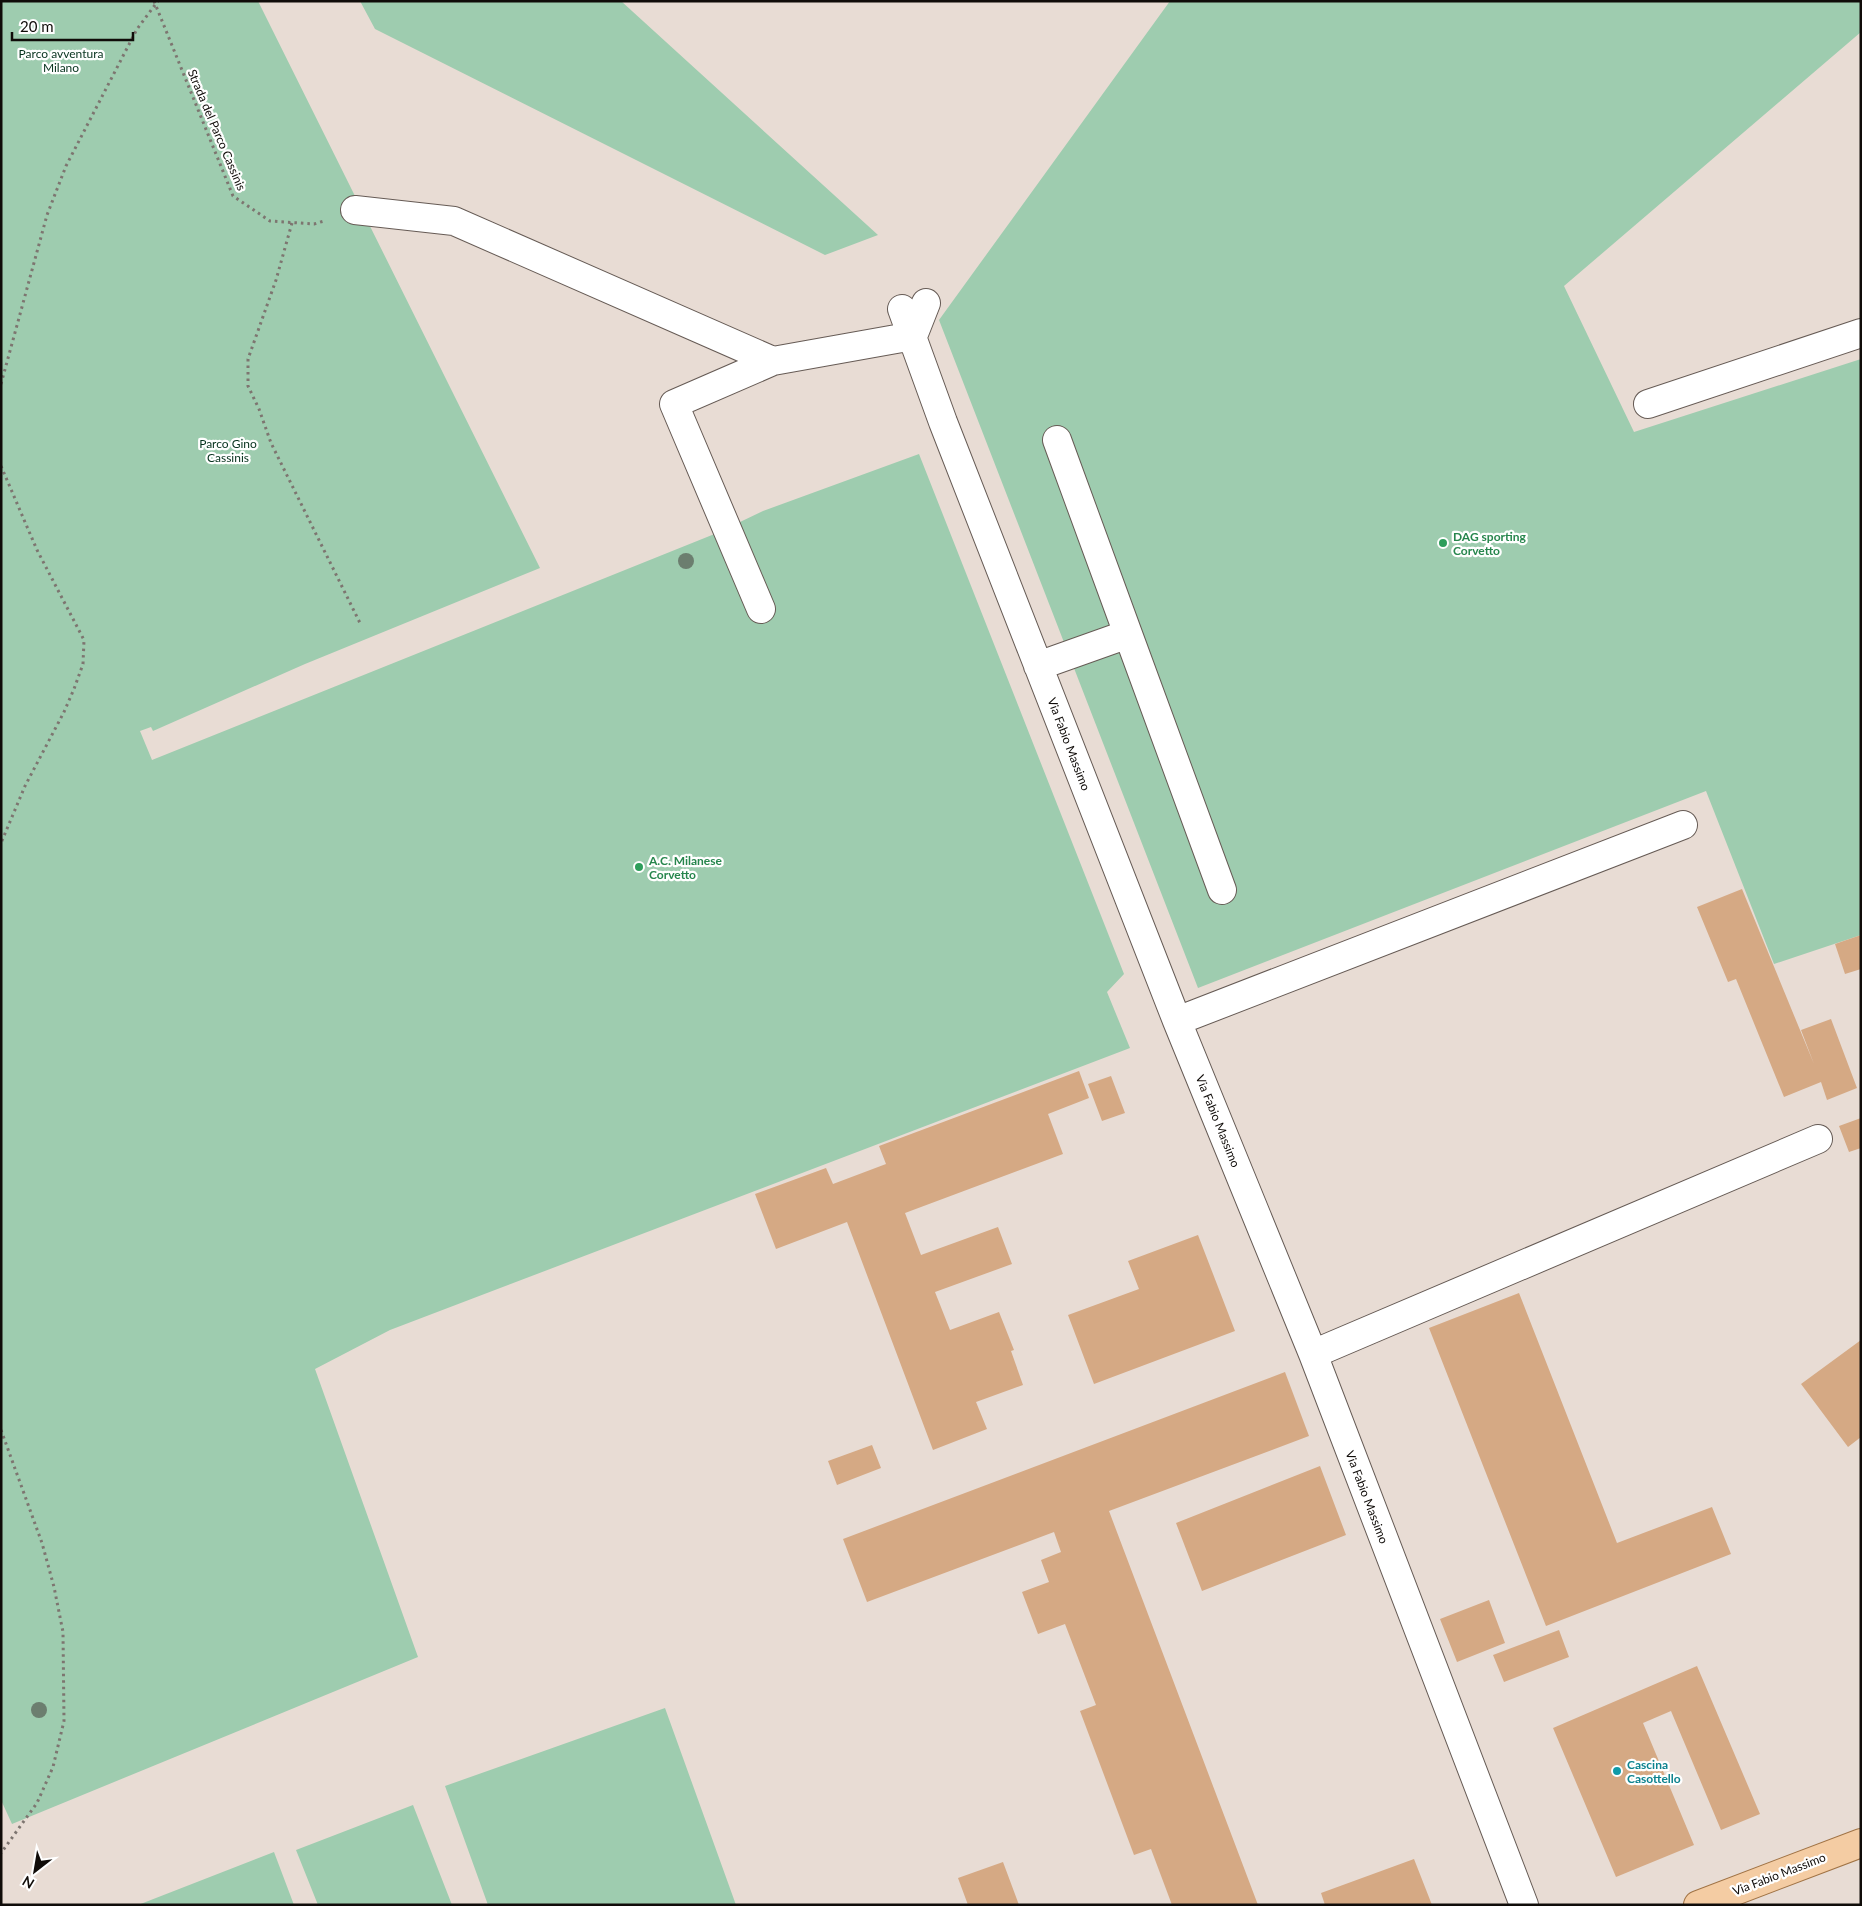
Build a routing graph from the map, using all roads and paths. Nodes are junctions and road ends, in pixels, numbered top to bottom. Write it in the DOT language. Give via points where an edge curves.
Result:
graph roads {
  1 [pos="156,2"];
  2 [pos="355,210"];
  3 [pos="292,223"];
  4 [pos="914,306"];
  5 [pos="1861,333"];
  6 [pos="913,336"];
  7 [pos="773,361"];
  8 [pos="1,384"];
  9 [pos="1648,404"];
  10 [pos="1057,440"];
  11 [pos="1,466"];
  12 [pos="761,609"];
  13 [pos="362,626"];
  14 [pos="1128,634"];
  15 [pos="1038,666"];
  16 [pos="1684,825"];
  17 [pos="1,843"];
  18 [pos="1222,890"];
  19 [pos="1177,1021"];
  20 [pos="1818,1139"];
  21 [pos="1313,1354"];
  22 [pos="1,1430"];
  23 [pos="1861,1843"];
  24 [pos="1,1853"];
  25 [pos="1524,1905"];
  26 [pos="1698,1905"];
  1 -- 3 [label="path, Strada del Parco Cassinis" via="233,196 270,221"];
  1 -- 8 [label="path" via="137,29 66,166 47,215"];
  2 -- 3 [label="path, Strada del Parco Cassinis" via="314,224"];
  2 -- 7 [label="street" via="454,221"];
  3 -- 13 [label="path" via="248,359 248,386 271,443"];
  4 -- 6 [label="street"];
  5 -- 9 [label="street"];
  6 -- 7 [label="street"];
  6 -- 15 [label="street, Via Fabio Massimo"];
  7 -- 12 [label="street" via="674,404"];
  10 -- 14 [label="street"];
  11 -- 17 [label="path" via="37,550 84,640 83,664 74,689 25,786"];
  14 -- 15 [label="street"];
  14 -- 18 [label="street"];
  15 -- 19 [label="street, Via Fabio Massimo"];
  16 -- 19 [label="street"];
  19 -- 21 [label="street, Via Fabio Massimo"];
  20 -- 21 [label="street"];
  21 -- 25 [label="street, Via Fabio Massimo"];
  22 -- 24 [label="path" via="54,1587 63,1632 64,1721 52,1767 37,1803"];
  23 -- 26 [label="main road, Via Fabio Massimo"];
}
